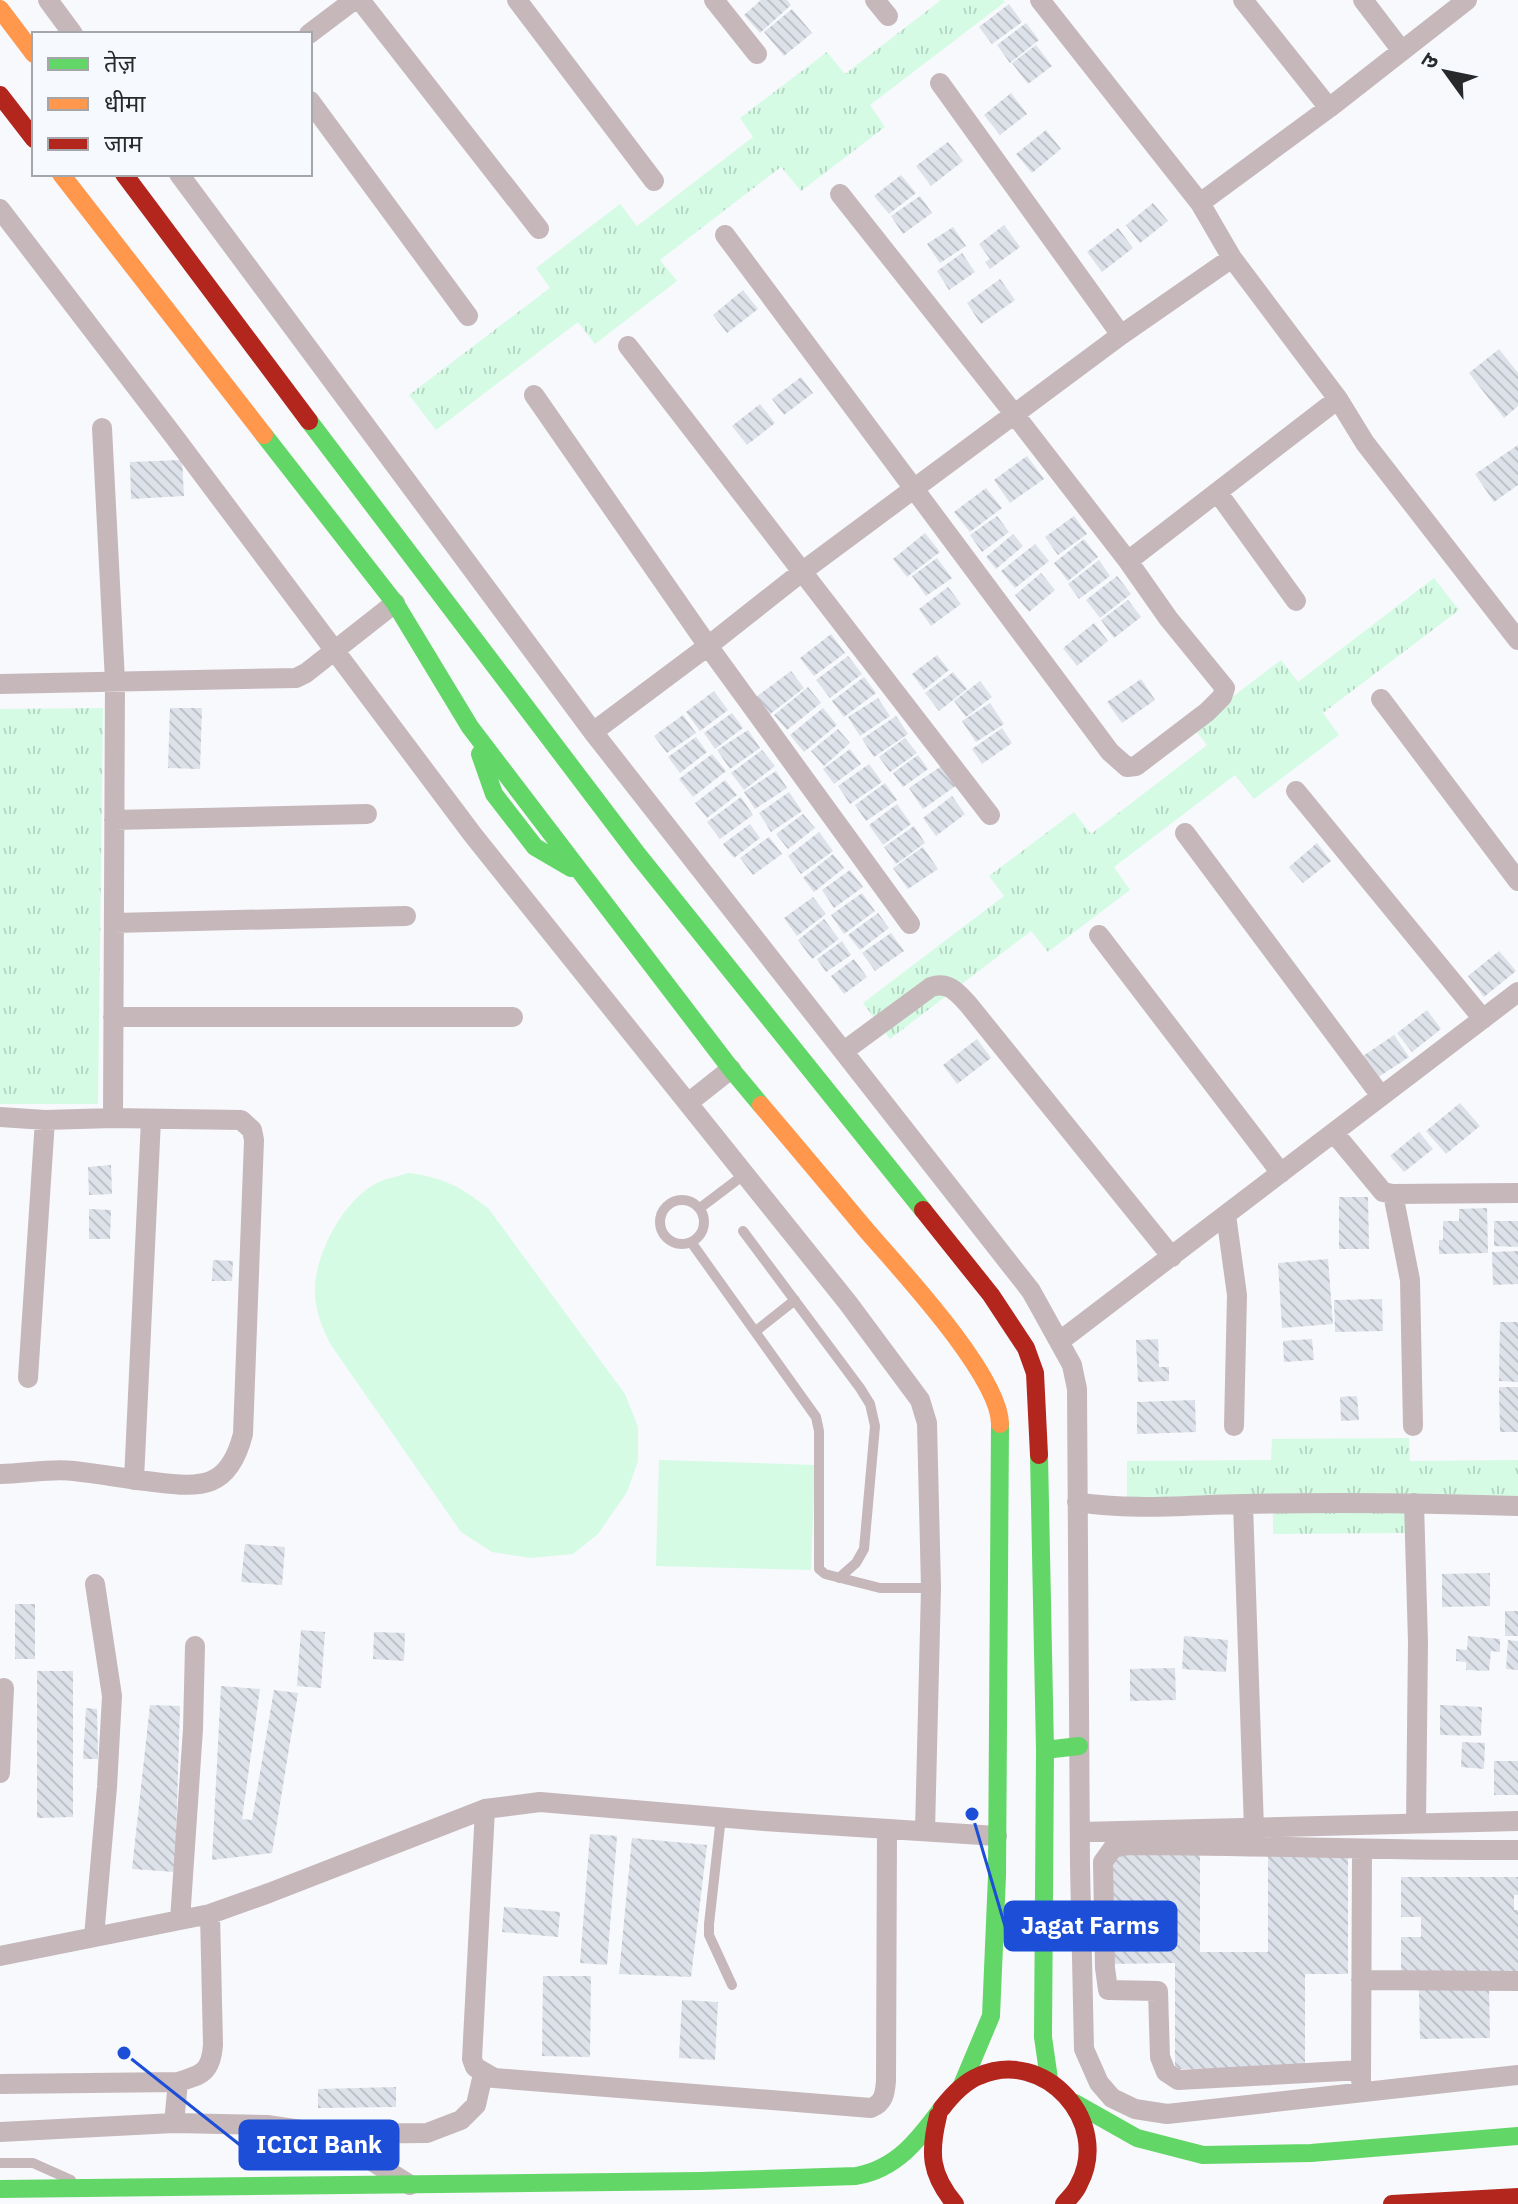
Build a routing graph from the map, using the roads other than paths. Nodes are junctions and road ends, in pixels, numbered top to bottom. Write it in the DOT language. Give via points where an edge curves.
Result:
graph roads {
  1 [pos="48,0"];
  2 [pos="357,0"];
  3 [pos="517,0"];
  4 [pos="714,0"];
  5 [pos="1040,0"];
  6 [pos="1243,0"];
  7 [pos="1363,0"];
  8 [pos="1467,0"];
  9 [pos="0,9"];
  10 [pos="72,32"];
  11 [pos="312,32"];
  12 [pos="32,51"];
  13 [pos="1402,51"];
  14 [pos="757,54"];
  15 [pos="940,83"];
  16 [pos="0,95"];
  17 [pos="312,104"];
  18 [pos="1329,108"];
  19 [pos="32,136"];
  20 [pos="63,176"];
  21 [pos="126,176"];
  22 [pos="180,176"];
  23 [pos="654,181"];
  24 [pos="840,194"];
  25 [pos="1200,203"];
  26 [pos="0,209"];
  27 [pos="539,229"];
  28 [pos="725,235"];
  29 [pos="1232,258"];
  30 [pos="468,316"];
  31 [pos="1121,335"];
  32 [pos="628,346"];
  33 [pos="534,395"];
  34 [pos="1338,399"];
  35 [pos="1015,415"];
  36 [pos="102,428"];
  37 [pos="913,490"];
  38 [pos="1218,493"];
  39 [pos="1128,561"];
  40 [pos="803,571"];
  41 [pos="1296,601"];
  42 [pos="395,603"];
  43 [pos="1518,640"];
  44 [pos="708,646"];
  45 [pos="335,651"];
  46 [pos="115,681"];
  47 [pos="0,684"];
  48 [pos="509,687"];
  49 [pos="1381,699"];
  50 [pos="567,731"];
  51 [pos="593,732"];
  52 [pos="602,778"];
  53 [pos="1296,791"];
  54 [pos="367,814"];
  55 [pos="990,815"];
  56 [pos="114,820"];
  57 [pos="1185,833"];
  58 [pos="638,855"];
  59 [pos="1518,881"];
  60 [pos="406,916"];
  61 [pos="114,923"];
  62 [pos="910,924"];
  63 [pos="1099,935"];
  64 [pos="1518,992"];
  65 [pos="113,1017"];
  66 [pos="513,1017"];
  67 [pos="1483,1019"];
  68 [pos="844,1051"];
  69 [pos="731,1069"];
  70 [pos="1381,1096"];
  71 [pos="688,1103"];
  72 [pos="0,1117"];
  73 [pos="113,1118"];
  74 [pos="151,1119"];
  75 [pos="45,1120"];
  76 [pos="1335,1134"];
  77 [pos="1281,1173"];
  78 [pos="745,1174"];
  79 [pos="1518,1193"];
  80 [pos="1393,1194"];
  81 [pos="700,1208"];
  82 [pos="1226,1215"];
  83 [pos="743,1231"];
  84 [pos="691,1242"];
  85 [pos="1172,1257"];
  86 [pos="795,1300"];
  87 [pos="756,1331"];
  88 [pos="1060,1341"];
  89 [pos="28,1378"];
  90 [pos="1234,1426"];
  91 [pos="1413,1426"];
  92 [pos="0,1474"];
  93 [pos="134,1480"];
  94 [pos="1077,1502"];
  95 [pos="1414,1503"];
  96 [pos="1243,1504"];
  97 [pos="1518,1506"];
  98 [pos="839,1578"];
  99 [pos="95,1584"];
  100 [pos="931,1588"];
  101 [pos="195,1646"];
  102 [pos="4,1688"];
  103 [pos="1079,1746"];
  104 [pos="1045,1750"];
  105 [pos="0,1773"];
  106 [pos="485,1809"];
  107 [pos="721,1817"];
  108 [pos="1518,1821"];
  109 [pos="1416,1824"];
  110 [pos="887,1829"];
  111 [pos="1254,1829"];
  112 [pos="925,1831"];
  113 [pos="1080,1832"];
  114 [pos="997,1836"];
  115 [pos="1362,1849"];
  116 [pos="1518,1850"];
  117 [pos="210,1914"];
  118 [pos="180,1920"];
  119 [pos="94,1937"];
  120 [pos="0,1956"];
  121 [pos="1361,1980"];
  122 [pos="1518,1981"];
  123 [pos="732,1985"];
  124 [pos="1361,2070"];
  125 [pos="483,2074"];
  126 [pos="1518,2075"];
  127 [pos="1049,2079"];
  128 [pos="178,2082"];
  129 [pos="0,2084"];
  130 [pos="962,2085"];
  131 [pos="1361,2093"];
  132 [pos="1075,2103"];
  133 [pos="938,2115"];
  134 [pos="174,2123"];
  135 [pos="0,2132"];
  136 [pos="329,2134"];
  137 [pos="1518,2136"];
  138 [pos="0,2163"];
  139 [pos="410,2185"];
  140 [pos="89,2188"];
  141 [pos="0,2189"];
  142 [pos="1515,2199"];
  143 [pos="955,2204"];
  144 [pos="1064,2204"];
  145 [pos="1392,2204"];
  1 -- 10 [label="street"];
  2 -- 11 [label="street"];
  2 -- 27 [label="street"];
  3 -- 23 [label="street"];
  4 -- 14 [label="street"];
  5 -- 25 [label="street"];
  6 -- 18 [label="street"];
  7 -- 13 [label="street"];
  8 -- 13 [label="street"];
  9 -- 12 [label="street"];
  13 -- 18 [label="street"];
  15 -- 31 [label="street"];
  16 -- 19 [label="street"];
  17 -- 30 [label="street"];
  18 -- 25 [label="street"];
  20 -- 42 [label="street"];
  21 -- 48 [label="street"];
  22 -- 51 [label="street"];
  24 -- 35 [label="street"];
  25 -- 29 [label="street"];
  26 -- 45 [label="street"];
  28 -- 37 [label="street"];
  29 -- 31 [label="street"];
  29 -- 34 [label="street"];
  31 -- 35 [label="street"];
  32 -- 40 [label="street"];
  33 -- 44 [label="street"];
  34 -- 38 [label="street"];
  34 -- 43 [label="street" via="1365,443"];
  35 -- 37 [label="street"];
  35 -- 39 [label="street"];
  36 -- 46 [label="street"];
  37 -- 39 [label="street" via="1110,752 1127,767 1136,766 1207,712 1225,688"];
  37 -- 40 [label="street"];
  38 -- 39 [label="street"];
  38 -- 41 [label="street"];
  40 -- 44 [label="street"];
  40 -- 55 [label="street"];
  42 -- 45 [label="street"];
  42 -- 69 [label="street" via="470,727 494,794 535,847 585,877"];
  44 -- 51 [label="street"];
  44 -- 62 [label="street"];
  45 -- 46 [label="street" via="296,678"];
  45 -- 71 [label="street" via="473,835"];
  46 -- 47 [label="street"];
  46 -- 56 [label="street"];
  48 -- 50 [label="street"];
  48 -- 58 [label="street"];
  49 -- 59 [label="street"];
  51 -- 68 [label="street"];
  52 -- 58 [label="street" via="619,801"];
  53 -- 67 [label="street"];
  54 -- 56 [label="street"];
  56 -- 61 [label="street"];
  57 -- 70 [label="street"];
  58 -- 104 [label="street" via="991,1295 1026,1348 1035,1373 1038,1415"];
  60 -- 61 [label="street"];
  61 -- 65 [label="street"];
  63 -- 77 [label="street"];
  64 -- 67 [label="street"];
  65 -- 66 [label="street"];
  65 -- 73 [label="street"];
  67 -- 70 [label="street"];
  68 -- 85 [label="street" via="931,987 948,986"];
  68 -- 88 [label="street" via="1031,1291"];
  69 -- 71 [label="street"];
  69 -- 114 [label="street" via="957,1337 1000,1417"];
  70 -- 76 [label="street"];
  71 -- 78 [label="street"];
  72 -- 75 [label="street"];
  73 -- 74 [label="street"];
  73 -- 75 [label="street"];
  74 -- 93 [label="street"];
  74 -- 93 [label="street" via="241,1120 252,1130 243,1434 233,1462 213,1480 190,1486"];
  75 -- 89 [label="street"];
  76 -- 77 [label="street"];
  76 -- 80 [label="street" via="1375,1184"];
  77 -- 82 [label="street"];
  78 -- 81 [label="lane"];
  78 -- 100 [label="street" via="920,1400 927,1423"];
  79 -- 80 [label="street"];
  80 -- 91 [label="street" via="1410,1280"];
  81 -- 84 [label="lane" via="703,1229"];
  81 -- 84 [label="lane" via="677,1200 660,1217 671,1241"];
  82 -- 85 [label="street"];
  82 -- 90 [label="street" via="1237,1295"];
  83 -- 86 [label="lane"];
  84 -- 87 [label="lane"];
  85 -- 88 [label="street"];
  86 -- 87 [label="lane"];
  86 -- 98 [label="lane" via="873,1412 864,1549"];
  87 -- 98 [label="lane" via="816,1417 818,1563 825,1574"];
  88 -- 94 [label="street" via="1077,1389"];
  92 -- 93 [label="street" via="59,1470"];
  94 -- 96 [label="street" via="1110,1507"];
  94 -- 103 [label="street"];
  95 -- 96 [label="street"];
  95 -- 97 [label="street"];
  95 -- 109 [label="street"];
  96 -- 111 [label="street"];
  98 -- 100 [label="lane" via="880,1588"];
  99 -- 119 [label="street" via="112,1696"];
  100 -- 112 [label="street"];
  101 -- 118 [label="street"];
  102 -- 105 [label="street"];
  103 -- 104 [label="street"];
  103 -- 113 [label="street"];
  104 -- 127 [label="street" via="1043,2037"];
  106 -- 107 [label="street" via="540,1802"];
  106 -- 117 [label="street"];
  106 -- 125 [label="street" via="472,2059"];
  107 -- 110 [label="street"];
  107 -- 123 [label="lane" via="709,1935"];
  108 -- 109 [label="street"];
  109 -- 111 [label="street"];
  110 -- 112 [label="street"];
  110 -- 125 [label="street" via="886,2081 878,2105"];
  111 -- 113 [label="street"];
  112 -- 114 [label="street"];
  113 -- 131 [label="street" via="1084,2049 1112,2098 1135,2109 1167,2114"];
  114 -- 130 [label="street" via="991,2016"];
  115 -- 116 [label="street"];
  115 -- 121 [label="street"];
  115 -- 124 [label="street" via="1128,1845 1113,1848 1103,1862 1108,1990 1158,1991 1160,2057 1166,2072 1178,2080"];
  117 -- 118 [label="street"];
  117 -- 128 [label="street" via="212,2059 197,2077"];
  118 -- 119 [label="street"];
  119 -- 120 [label="street"];
  121 -- 122 [label="street"];
  121 -- 124 [label="street"];
  124 -- 131 [label="street"];
  125 -- 136 [label="street" via="476,2105 461,2120 427,2133"];
  126 -- 131 [label="street"];
  127 -- 130 [label="street" via="1028,2070 1005,2069"];
  127 -- 132 [label="street"];
  128 -- 129 [label="street"];
  128 -- 134 [label="street"];
  130 -- 133 [label="street"];
  132 -- 137 [label="street" via="1137,2138 1203,2155 1311,2153"];
  132 -- 144 [label="street" via="1086,2129 1088,2157 1079,2185"];
  133 -- 139 [label="street" via="907,2152 867,2174"];
  133 -- 143 [label="street" via="931,2140 933,2167"];
  134 -- 135 [label="street"];
  134 -- 136 [label="street" via="267,2125"];
  136 -- 139 [label="street"];
  138 -- 140 [label="lane" via="33,2163"];
  139 -- 140 [label="street"];
  140 -- 141 [label="street"];
  142 -- 145 [label="street"];
}
